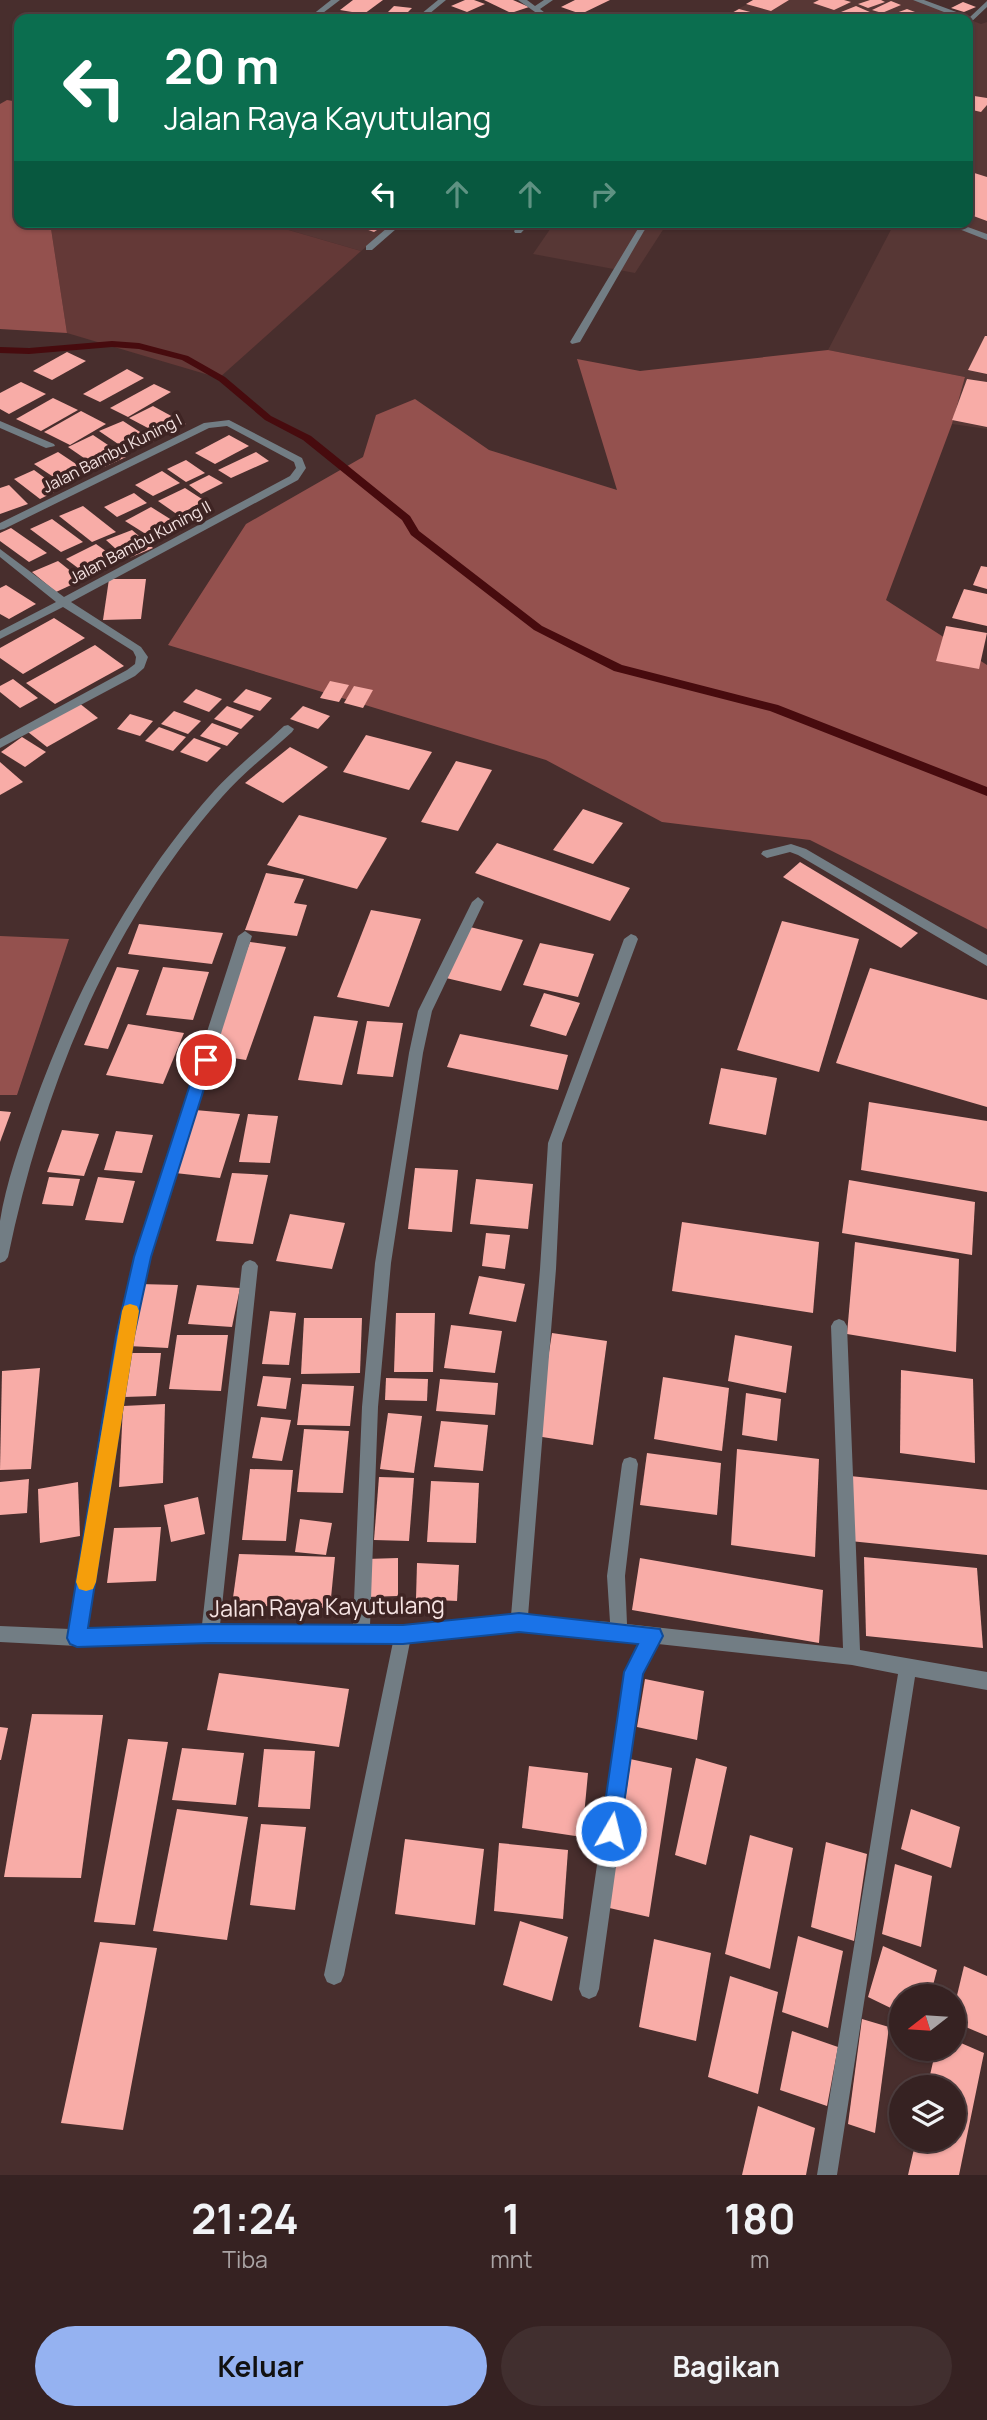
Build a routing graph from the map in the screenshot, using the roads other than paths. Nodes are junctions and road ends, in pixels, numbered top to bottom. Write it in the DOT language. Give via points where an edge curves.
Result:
graph roads {
  1 [pos="336,0"];
  2 [pos="442,0"];
  3 [pos="522,0"];
  4 [pos="549,0"];
  5 [pos="917,0"];
  6 [pos="986,2"];
  7 [pos="536,8"];
  8 [pos="318,14"];
  9 [pos="425,14"];
  10 [pos="543,14"];
  11 [pos="952,14"];
  12 [pos="973,17"];
  13 [pos="393,228"];
  14 [pos="521,228"];
  15 [pos="642,228"];
  16 [pos="962,228"];
  17 [pos="518,231"];
  18 [pos="987,237"];
  19 [pos="369,248"];
  20 [pos="575,342"];
  21 [pos="0,424"];
  22 [pos="50,446"];
  23 [pos="294,478"];
  24 [pos="0,527"];
  25 [pos="0,552"];
  26 [pos="62,601"];
  27 [pos="0,636"];
  28 [pos="288,729"];
  29 [pos="0,744"];
  30 [pos="768,854"];
  31 [pos="478,902"];
  32 [pos="245,936"];
  33 [pos="631,939"];
  34 [pos="987,961"];
  35 [pos="0,1257"];
  36 [pos="250,1266"];
  37 [pos="839,1326"];
  38 [pos="630,1464"];
  39 [pos="519,1623"];
  40 [pos="619,1631"];
  41 [pos="210,1633"];
  42 [pos="361,1633"];
  43 [pos="0,1634"];
  44 [pos="403,1634"];
  45 [pos="653,1636"];
  46 [pos="77,1638"];
  47 [pos="852,1657"];
  48 [pos="908,1667"];
  49 [pos="987,1681"];
  50 [pos="334,1975"];
  51 [pos="589,1989"];
  52 [pos="827,2175"];
  1 -- 8 [label="street"];
  2 -- 9 [label="street"];
  3 -- 7 [label="street"];
  4 -- 7 [label="street"];
  5 -- 11 [label="street"];
  6 -- 12 [label="street"];
  7 -- 10 [label="street"];
  13 -- 19 [label="street"];
  14 -- 17 [label="street"];
  15 -- 20 [label="street"];
  16 -- 18 [label="street"];
  21 -- 22 [label="street"];
  23 -- 24 [label="street, Jalan Bambu Kuning I" via="301,468 298,460 229,423 207,425"];
  23 -- 26 [label="street, Jalan Bambu Kuning II"];
  25 -- 26 [label="street"];
  26 -- 27 [label="street, Jalan Bambu Kuning II"];
  26 -- 29 [label="street" via="137,649 140,665"];
  28 -- 35 [label="street" via="219,793 140,894 79,1009 41,1104"];
  30 -- 34 [label="street" via="791,848 802,852"];
  31 -- 42 [label="street" via="425,1011 414,1066 383,1263"];
  32 -- 46 [label="street" via="142,1257"];
  33 -- 39 [label="street" via="555,1143"];
  36 -- 41 [label="street"];
  37 -- 47 [label="street"];
  38 -- 40 [label="street" via="616,1576"];
  39 -- 40 [label="street, Jalan Raya Kayutulang"];
  39 -- 44 [label="street, Jalan Raya Kayutulang"];
  40 -- 45 [label="street, Jalan Raya Kayutulang"];
  41 -- 42 [label="street, Jalan Raya Kayutulang"];
  41 -- 46 [label="street, Jalan Raya Kayutulang"];
  42 -- 44 [label="street, Jalan Raya Kayutulang"];
  43 -- 46 [label="street, Jalan Raya Kayutulang"];
  44 -- 50 [label="street"];
  45 -- 47 [label="street, Jalan Raya Kayutulang"];
  45 -- 51 [label="street" via="634,1672"];
  47 -- 48 [label="street, Jalan Raya Kayutulang"];
  48 -- 49 [label="street, Jalan Raya Kayutulang"];
  48 -- 52 [label="street"];
}
